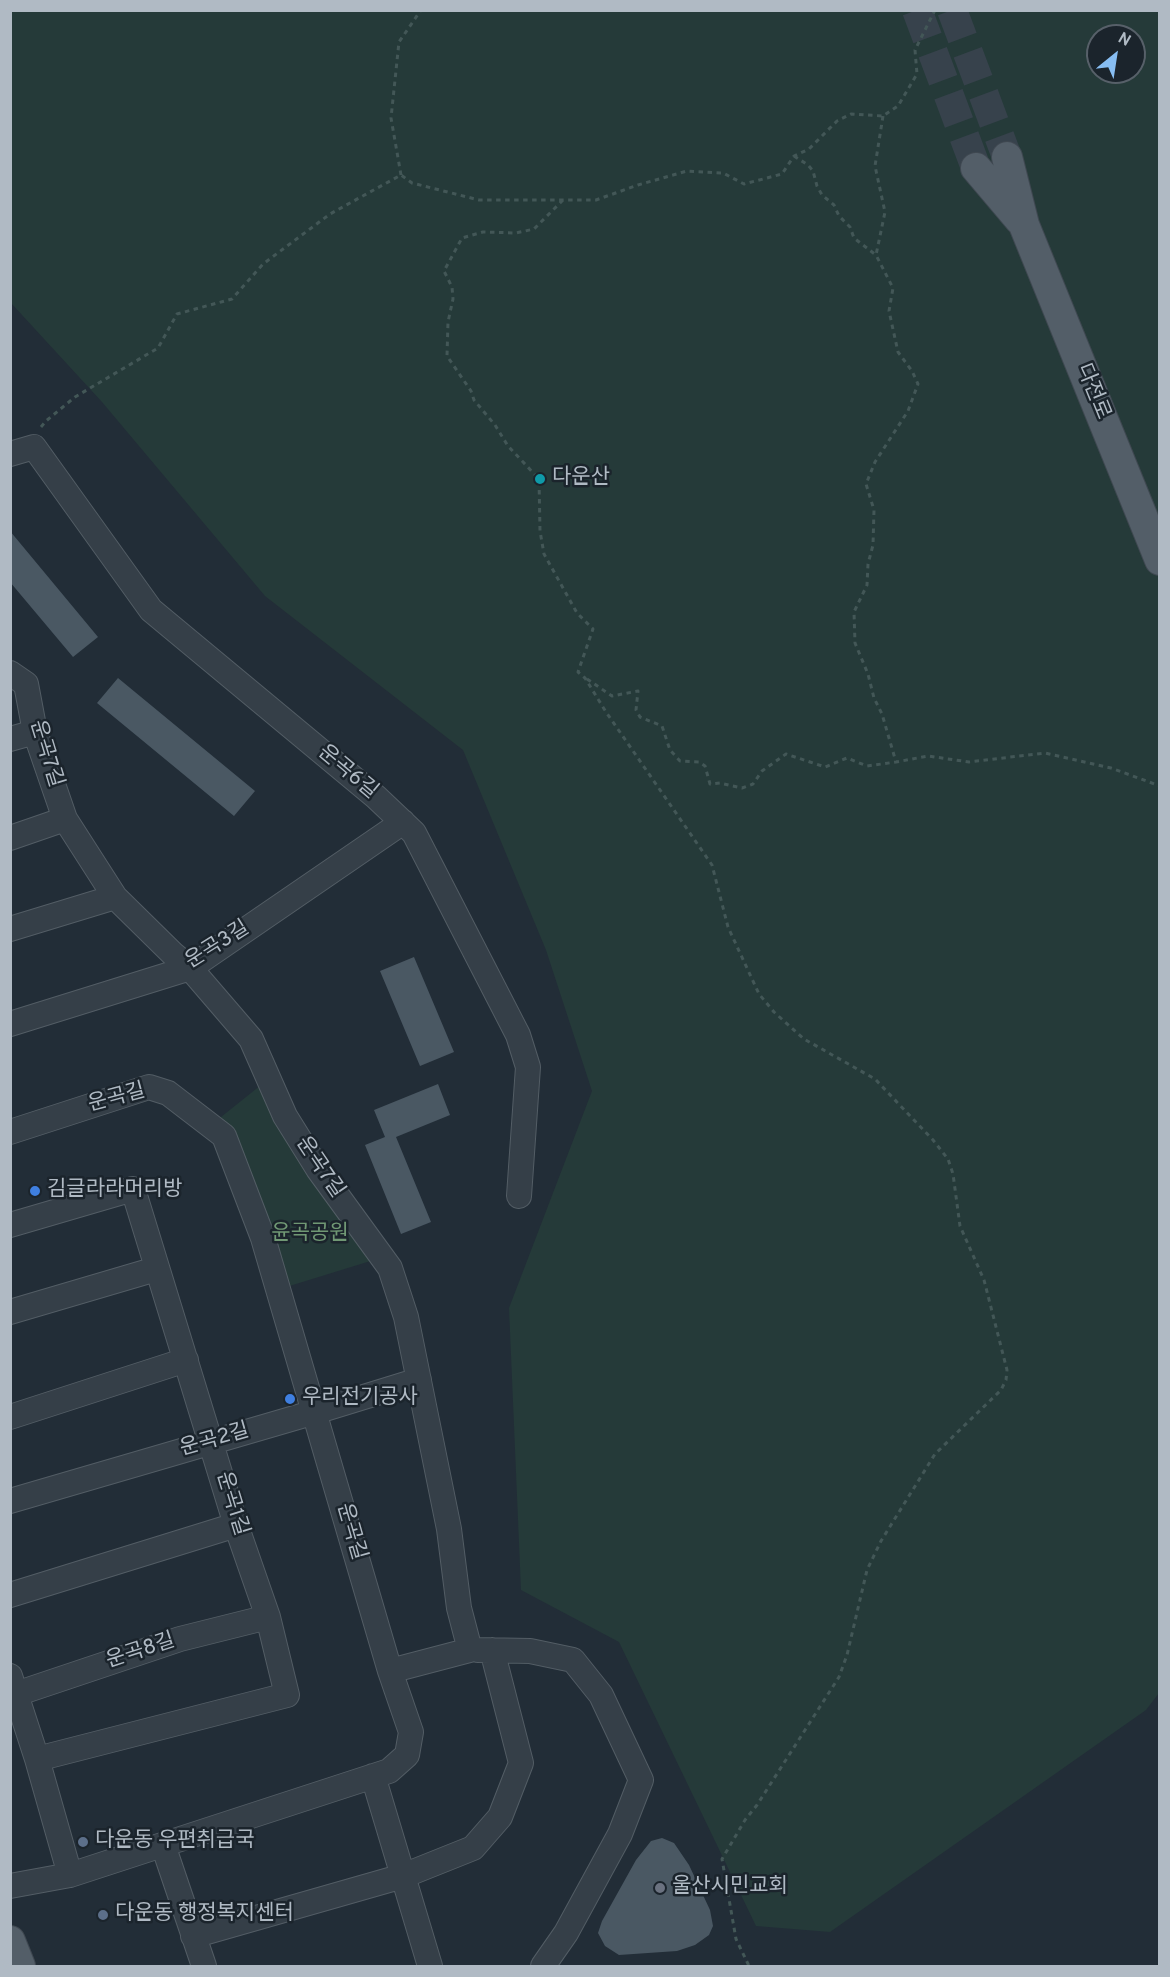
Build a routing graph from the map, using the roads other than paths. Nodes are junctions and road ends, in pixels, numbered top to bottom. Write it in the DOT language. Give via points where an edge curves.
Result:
graph roads {
  1 [pos="1007,157"];
  2 [pos="976,168"];
  3 [pos="1024,225"];
  4 [pos="17,452"];
  5 [pos="1160,560"];
  6 [pos="10,673"];
  7 [pos="35,732"];
  8 [pos="10,739"];
  9 [pos="66,819"];
  10 [pos="402,822"];
  11 [pos="10,838"];
  12 [pos="115,897"];
  13 [pos="10,929"];
  14 [pos="189,968"];
  15 [pos="10,1024"];
  16 [pos="10,1132"];
  17 [pos="519,1196"];
  18 [pos="10,1224"];
  19 [pos="156,1269"];
  20 [pos="10,1312"];
  21 [pos="186,1360"];
  22 [pos="419,1380"];
  23 [pos="315,1412"];
  24 [pos="10,1417"];
  25 [pos="212,1442"];
  26 [pos="10,1501"];
  27 [pos="236,1525"];
  28 [pos="10,1595"];
  29 [pos="268,1617"];
  30 [pos="481,1650"];
  31 [pos="390,1671"];
  32 [pos="13,1685"];
  33 [pos="37,1759"];
  34 [pos="373,1776"];
  35 [pos="163,1845"];
  36 [pos="70,1875"];
  37 [pos="403,1876"];
  38 [pos="10,1886"];
  39 [pos="194,1936"];
  40 [pos="10,1941"];
  41 [pos="20,1966"];
  42 [pos="204,1966"];
  43 [pos="430,1966"];
  44 [pos="543,1966"];
  1 -- 3 [label="main road, 다전로"];
  2 -- 3 [label="main road, 다전로"];
  3 -- 5 [label="main road, 다전로"];
  4 -- 10 [label="street, 운곡6길" via="34,447 152,610"];
  6 -- 7 [label="street, 운곡7길" via="26,684"];
  7 -- 8 [label="street"];
  7 -- 9 [label="street, 운곡7길"];
  9 -- 11 [label="street"];
  9 -- 12 [label="street, 운곡7길"];
  10 -- 14 [label="street, 운곡3길"];
  10 -- 17 [label="street, 운곡6길" via="414,833 518,1035 525,1057 528,1067"];
  12 -- 13 [label="street"];
  12 -- 14 [label="street, 운곡7길"];
  14 -- 15 [label="street, 운곡3길"];
  14 -- 22 [label="street, 운곡7길" via="251,1039 285,1116 390,1268 406,1317"];
  16 -- 23 [label="street, 운곡길" via="149,1087 168,1093 224,1136 263,1238"];
  18 -- 19 [label="street, 운곡1길" via="133,1189"];
  19 -- 20 [label="street"];
  19 -- 21 [label="street, 운곡1길"];
  21 -- 24 [label="street"];
  21 -- 25 [label="street, 운곡1길"];
  22 -- 23 [label="street, 운곡2길"];
  22 -- 30 [label="street, 운곡7길" via="449,1529 459,1608"];
  23 -- 25 [label="street, 운곡2길"];
  23 -- 31 [label="street, 운곡길"];
  25 -- 26 [label="street, 운곡2길"];
  25 -- 27 [label="street, 운곡1길"];
  27 -- 28 [label="street"];
  27 -- 29 [label="street, 운곡1길"];
  29 -- 32 [label="street, 운곡8길"];
  29 -- 33 [label="street, 운곡1길" via="287,1695"];
  30 -- 31 [label="street"];
  30 -- 37 [label="street, 운곡7길" via="521,1763 500,1817 473,1848"];
  30 -- 44 [label="street" via="530,1651 573,1660 600,1695 641,1780 620,1834 567,1934"];
  31 -- 34 [label="street, 운곡길" via="411,1732 407,1755 389,1770"];
  32 -- 33 [label="street, 운곡8길"];
  33 -- 36 [label="street, 운곡8길"];
  34 -- 35 [label="street, 운곡길"];
  34 -- 37 [label="street"];
  35 -- 36 [label="street, 운곡길"];
  35 -- 39 [label="street"];
  36 -- 38 [label="street, 운곡길"];
  37 -- 39 [label="street, 운곡7길"];
  37 -- 43 [label="street"];
  39 -- 42 [label="street"];
  40 -- 41 [label="main road"];
}
